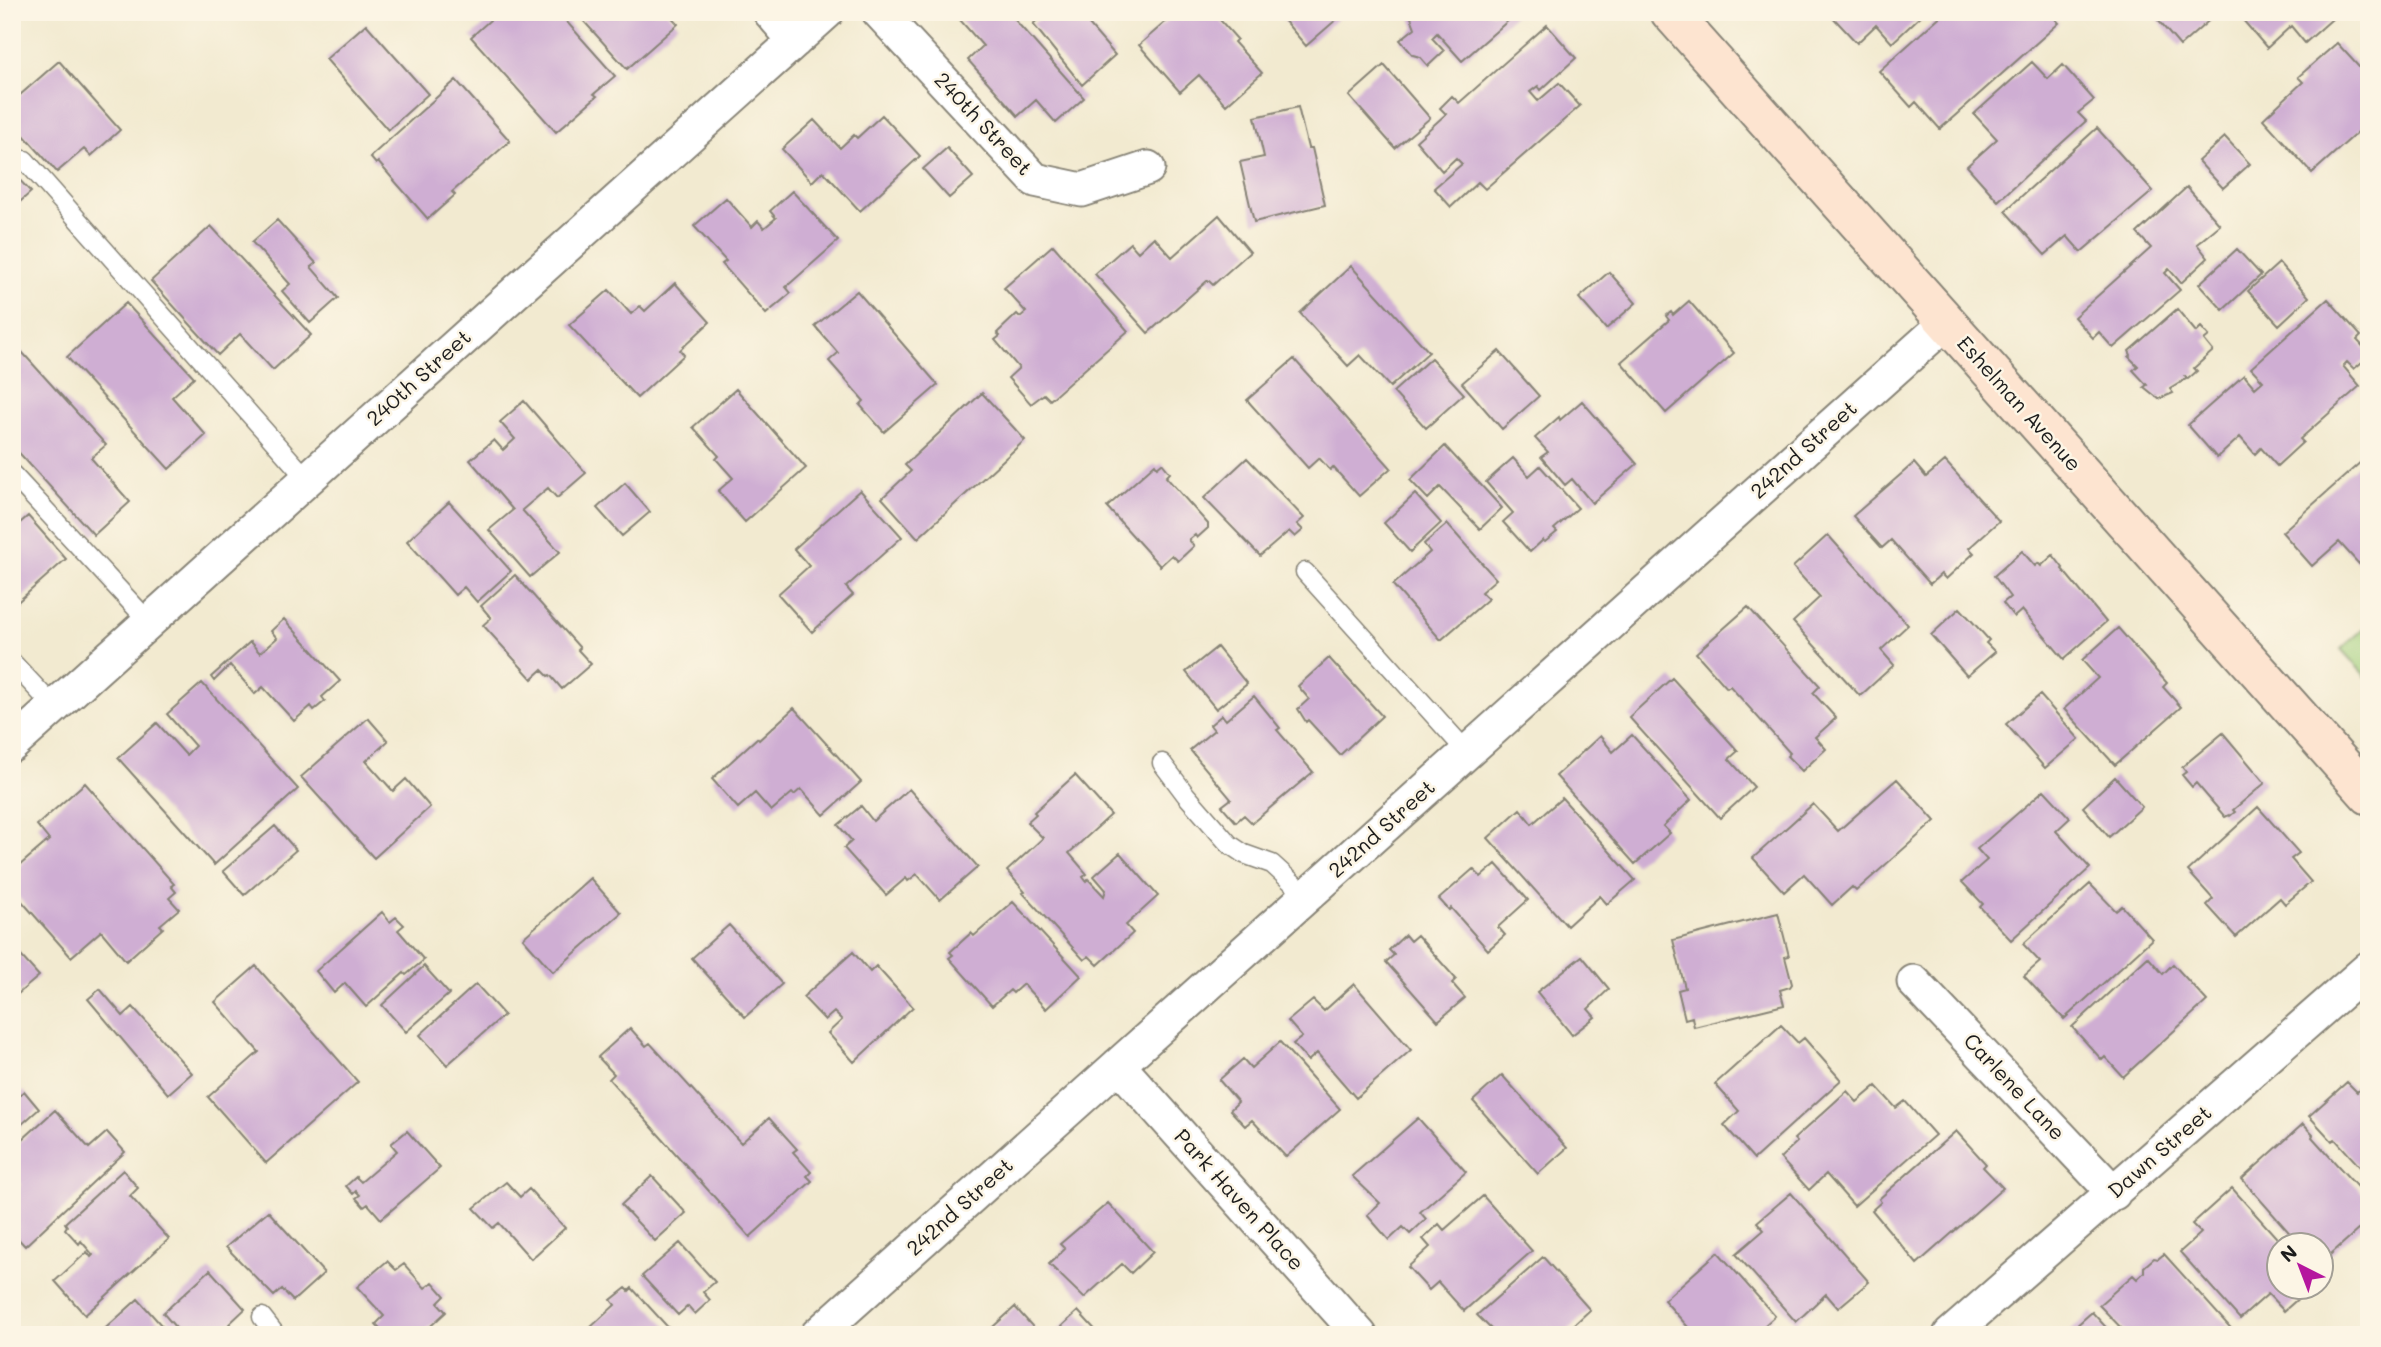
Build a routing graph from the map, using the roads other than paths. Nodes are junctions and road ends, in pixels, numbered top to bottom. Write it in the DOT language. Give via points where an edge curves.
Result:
graph roads {
  1 [pos="770,12"];
  2 [pos="827,12"];
  3 [pos="879,12"];
  4 [pos="1670,12"];
  5 [pos="795,41"];
  6 [pos="24,160"];
  7 [pos="1148,168"];
  8 [pos="1947,322"];
  9 [pos="12,474"];
  10 [pos="307,479"];
  11 [pos="1305,572"];
  12 [pos="149,622"];
  13 [pos="12,662"];
  14 [pos="54,707"];
  15 [pos="12,745"];
  16 [pos="1467,752"];
  17 [pos="1162,763"];
  18 [pos="2369,795"];
  19 [pos="1307,895"];
  20 [pos="2369,968"];
  21 [pos="1914,982"];
  22 [pos="1118,1065"];
  23 [pos="2114,1193"];
  24 [pos="262,1317"];
  25 [pos="276,1335"];
  26 [pos="817,1335"];
  27 [pos="1360,1335"];
  28 [pos="1950,1335"];
  1 -- 5 [label="street"];
  2 -- 5 [label="street, 240th Street"];
  3 -- 7 [label="street, 240th Street" via="1035,180 1082,190"];
  4 -- 8 [label="street, Eshelman Avenue"];
  5 -- 10 [label="street, 240th Street"];
  6 -- 10 [label="lane"];
  8 -- 16 [label="street, 242nd Street"];
  8 -- 18 [label="street, Eshelman Avenue"];
  9 -- 12 [label="lane"];
  10 -- 12 [label="street, 240th Street"];
  11 -- 16 [label="lane"];
  12 -- 14 [label="street, 240th Street"];
  13 -- 14 [label="lane"];
  14 -- 15 [label="street, 240th Street"];
  16 -- 19 [label="street, 242nd Street"];
  17 -- 19 [label="lane" via="1228,844 1272,864"];
  19 -- 22 [label="street, 242nd Street"];
  20 -- 23 [label="street, Dawn Street"];
  21 -- 23 [label="street, Carlene Lane"];
  22 -- 26 [label="street, 242nd Street"];
  22 -- 27 [label="street, Park Haven Place"];
  23 -- 28 [label="street, Dawn Street"];
  24 -- 25 [label="lane"];
}
